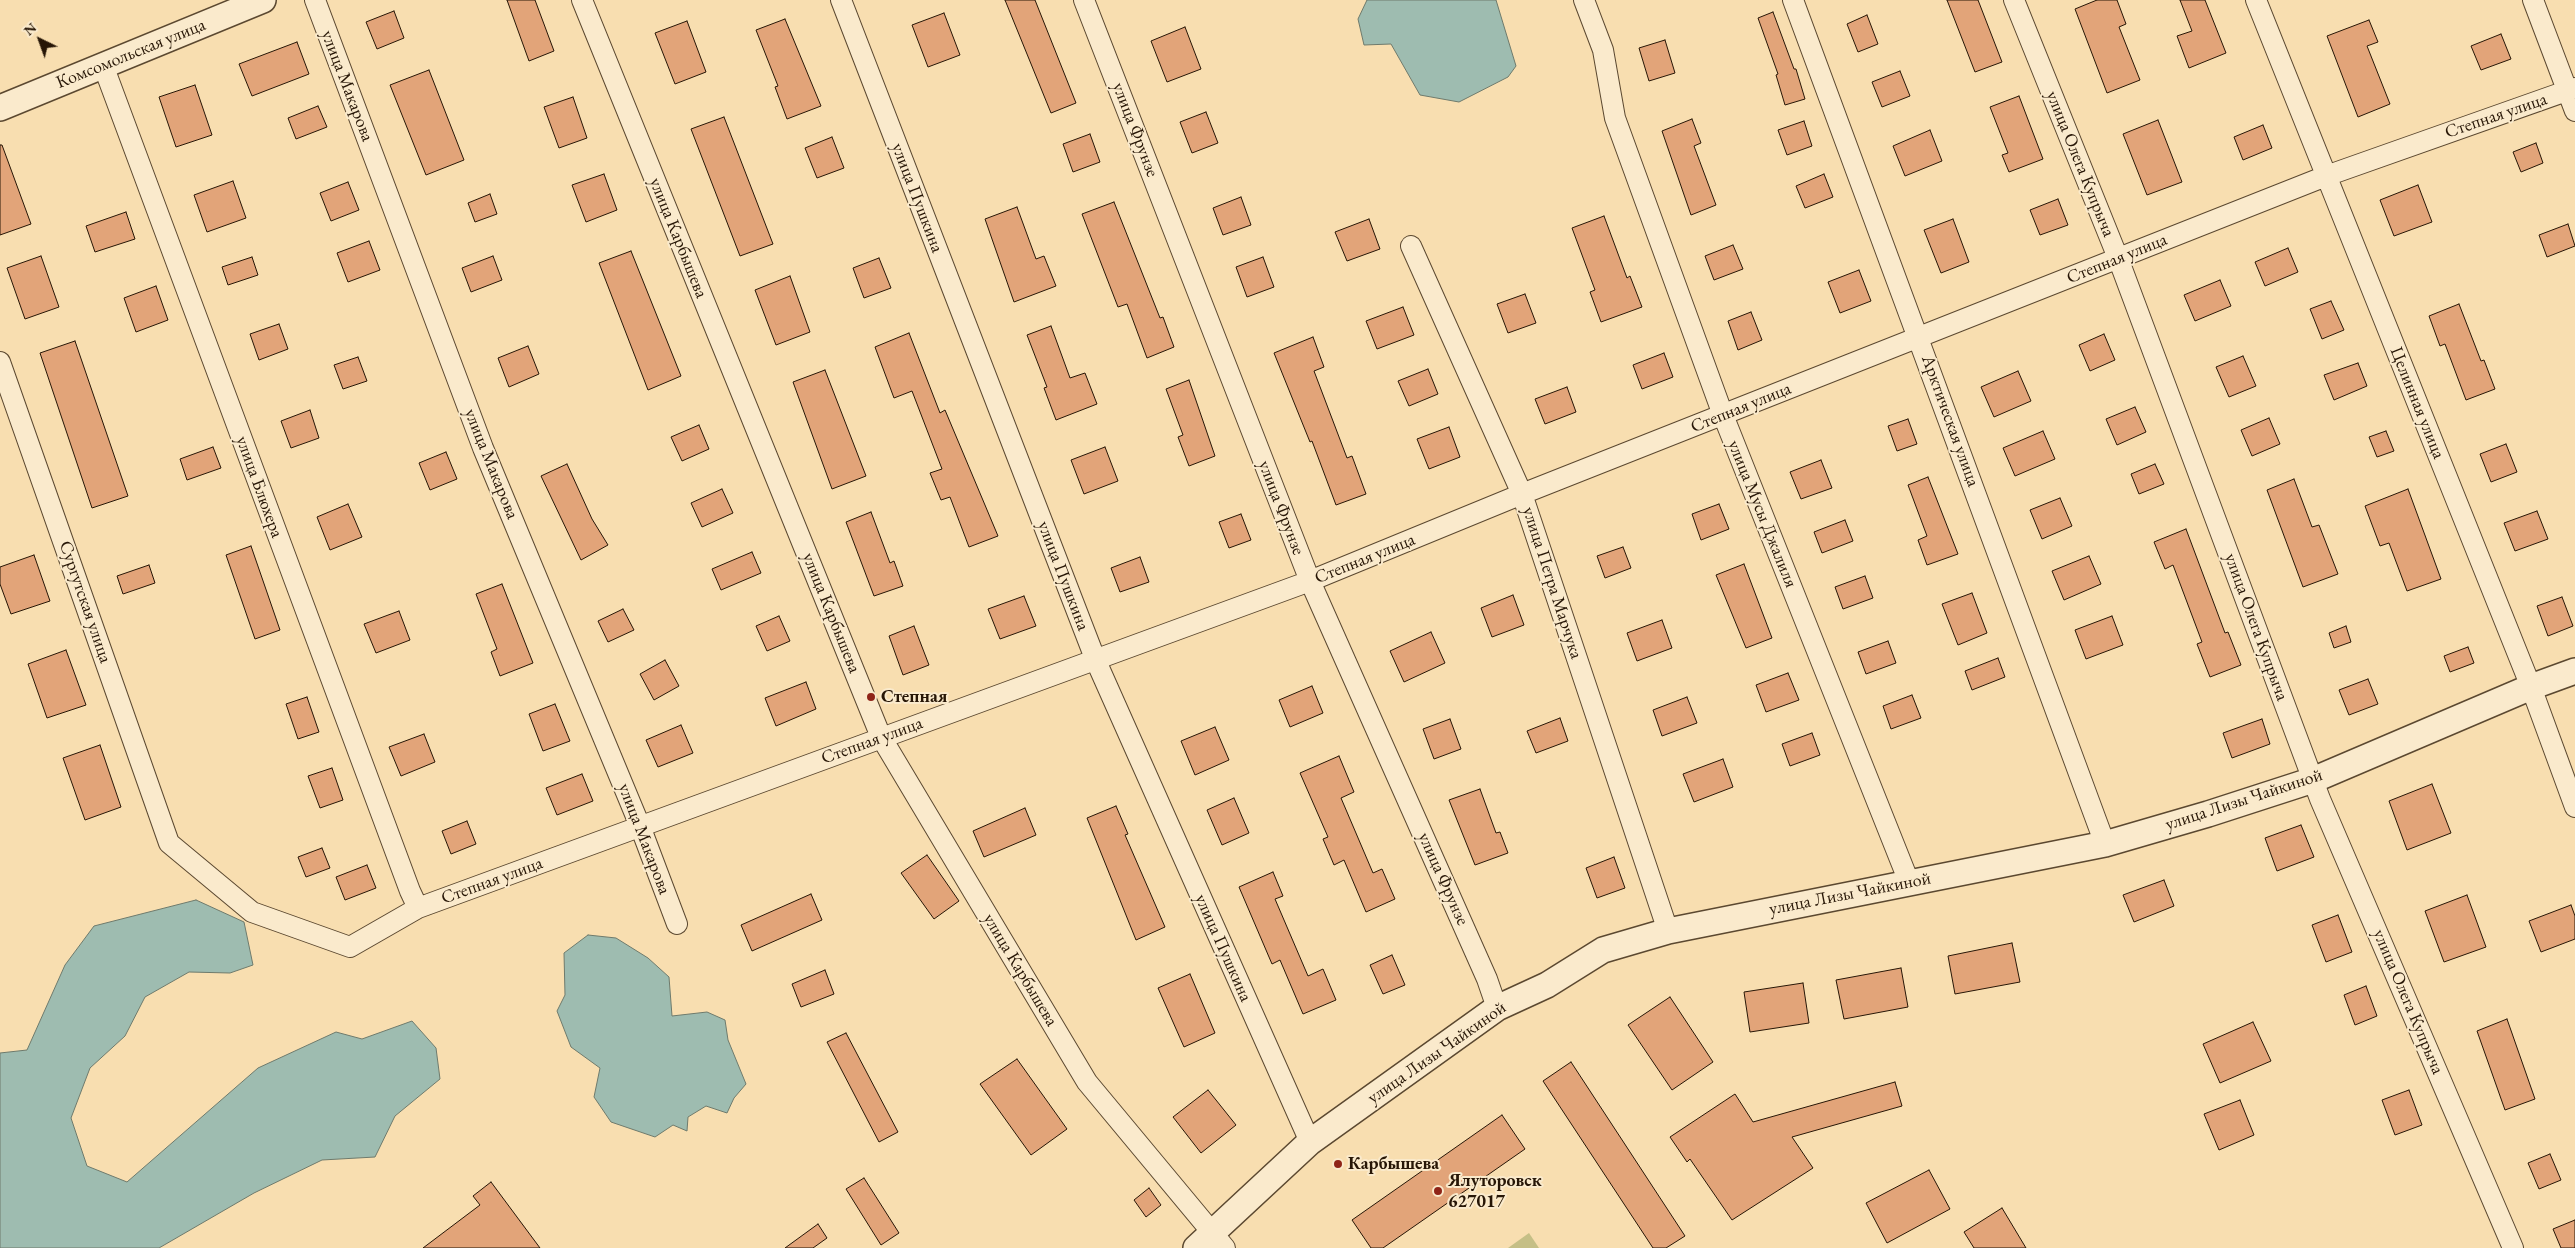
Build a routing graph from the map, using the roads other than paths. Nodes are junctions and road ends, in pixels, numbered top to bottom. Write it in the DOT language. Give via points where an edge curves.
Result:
graph roads {
  1 [pos="263,0"];
  2 [pos="315,0"];
  3 [pos="582,0"];
  4 [pos="841,0"];
  5 [pos="1084,0"];
  6 [pos="1584,0"];
  7 [pos="1793,0"];
  8 [pos="2014,0"];
  9 [pos="2256,0"];
  10 [pos="2532,0"];
  11 [pos="102,65"];
  12 [pos="2571,89"];
  13 [pos="0,108"];
  14 [pos="2575,111"];
  15 [pos="2326,176"];
  16 [pos="1411,246"];
  17 [pos="2118,258"];
  18 [pos="1920,338"];
  19 [pos="0,362"];
  20 [pos="1723,416"];
  21 [pos="1522,494"];
  22 [pos="1310,581"];
  23 [pos="1096,661"];
  24 [pos="2575,671"];
  25 [pos="2531,686"];
  26 [pos="881,737"];
  27 [pos="2313,780"];
  28 [pos="2575,807"];
  29 [pos="640,826"];
  30 [pos="169,843"];
  31 [pos="2105,844"];
  32 [pos="1909,882"];
  33 [pos="418,908"];
  34 [pos="677,924"];
  35 [pos="1668,930"];
  36 [pos="1497,1008"];
  37 [pos="1310,1142"];
  38 [pos="1211,1242"];
  39 [pos="2513,1248"];
  1 -- 11 [label="street, Комсомольская улица"];
  2 -- 29 [label="street, улица Макарова" via="483,448"];
  3 -- 26 [label="street, улица Карбышева"];
  4 -- 23 [label="street, улица Пушкина"];
  5 -- 22 [label="street, улица Фрунзе"];
  6 -- 20 [label="street, улица Мусы Джалиля" via="1603,50 1615,118"];
  7 -- 18 [label="street, Арктическая улица"];
  8 -- 17 [label="street, улица Олега Купрыча"];
  9 -- 15 [label="street, Целинная улица"];
  10 -- 12 [label="street"];
  11 -- 13 [label="street, Комсомольская улица"];
  11 -- 33 [label="street, улица Блюхера"];
  12 -- 14 [label="street"];
  12 -- 15 [label="street, Степная улица"];
  15 -- 17 [label="street, Степная улица"];
  15 -- 25 [label="street, Целинная улица"];
  16 -- 21 [label="street, улица Петра Марчука"];
  17 -- 18 [label="street, Степная улица"];
  17 -- 27 [label="street, улица Олега Купрыча"];
  18 -- 20 [label="street, Степная улица"];
  18 -- 31 [label="street, Арктическая улица"];
  19 -- 30 [label="street, Сургутская улица"];
  20 -- 21 [label="street, Степная улица"];
  20 -- 32 [label="street, улица Мусы Джалиля"];
  21 -- 22 [label="street, Степная улица"];
  21 -- 35 [label="street, улица Петра Марчука"];
  22 -- 23 [label="street, Степная улица"];
  22 -- 36 [label="street, улица Фрунзе" via="1487,978"];
  23 -- 26 [label="street, Степная улица"];
  23 -- 37 [label="street, улица Пушкина"];
  24 -- 25 [label="street, улица Лизы Чайкиной"];
  25 -- 27 [label="street, улица Лизы Чайкиной"];
  25 -- 28 [label="street, Целинная улица"];
  26 -- 29 [label="street, Степная улица"];
  26 -- 38 [label="street, улица Карбышева" via="1086,1082"];
  27 -- 31 [label="street, улица Лизы Чайкиной"];
  27 -- 39 [label="street, улица Олега Купрыча"];
  29 -- 33 [label="street, Степная улица"];
  29 -- 34 [label="street, улица Макарова"];
  30 -- 33 [label="street, Степная улица" via="252,912 350,946"];
  31 -- 32 [label="street, улица Лизы Чайкиной"];
  32 -- 35 [label="street, улица Лизы Чайкиной"];
  35 -- 36 [label="street, улица Лизы Чайкиной" via="1603,950 1547,985"];
  36 -- 37 [label="street, улица Лизы Чайкиной"];
  37 -- 38 [label="street, улица Лизы Чайкиной"];
}
